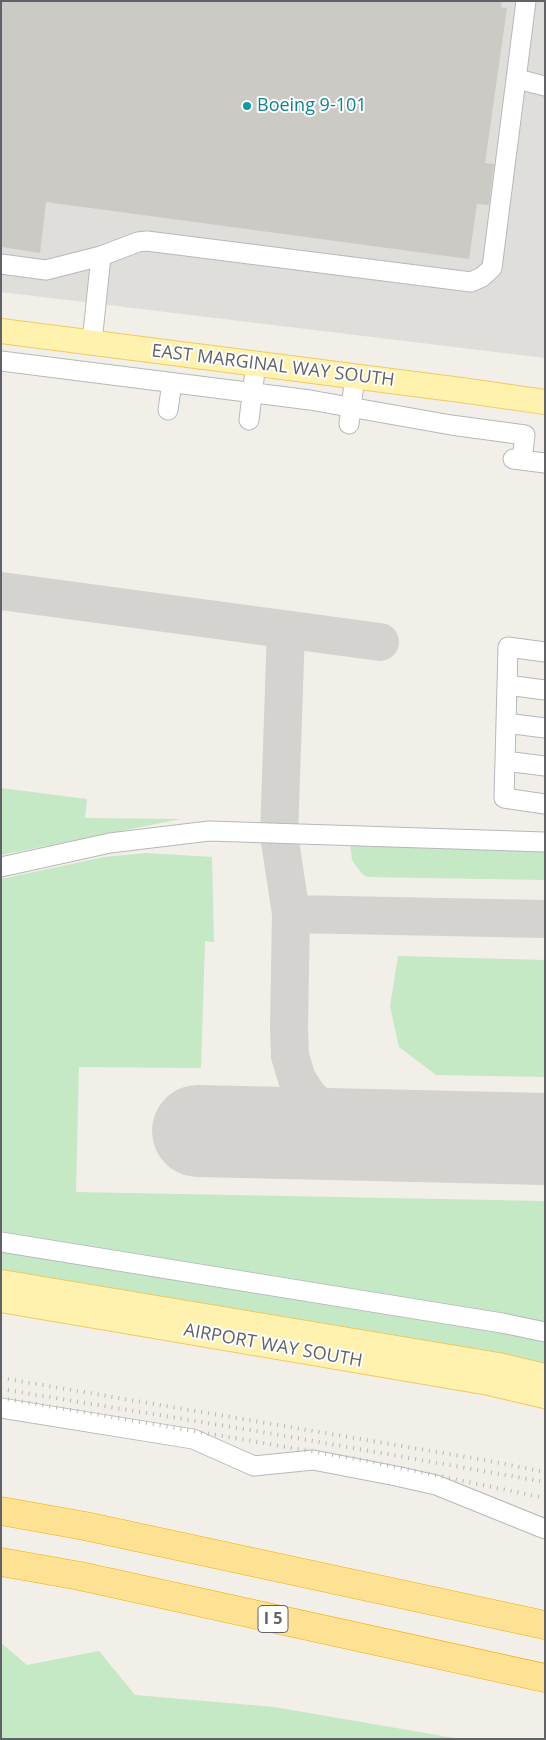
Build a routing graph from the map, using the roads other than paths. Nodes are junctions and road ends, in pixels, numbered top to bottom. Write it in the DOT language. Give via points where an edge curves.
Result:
graph roads {
  1 [pos="526,1"];
  2 [pos="517,79"];
  3 [pos="545,86"];
  4 [pos="102,256"];
  5 [pos="1,264"];
  6 [pos="1,331"];
  7 [pos="92,342"];
  8 [pos="1,361"];
  9 [pos="256,363"];
  10 [pos="355,376"];
  11 [pos="172,383"];
  12 [pos="252,393"];
  13 [pos="545,402"];
  14 [pos="168,410"];
  15 [pos="350,416"];
  16 [pos="248,420"];
  17 [pos="545,463"];
  18 [pos="545,652"];
  19 [pos="507,685"];
  20 [pos="545,690"];
  21 [pos="506,723"];
  22 [pos="545,728"];
  23 [pos="505,761"];
  24 [pos="545,766"];
  25 [pos="545,804"];
  26 [pos="545,842"];
  27 [pos="1,867"];
  28 [pos="1,1242"];
  29 [pos="1,1282"];
  30 [pos="1,1300"];
  31 [pos="545,1332"];
  32 [pos="545,1376"];
  33 [pos="545,1396"];
  34 [pos="1,1408"];
  35 [pos="1,1510"];
  36 [pos="545,1529"];
  37 [pos="1,1562"];
  38 [pos="545,1625"];
  39 [pos="545,1678"];
  1 -- 2 [label="lane"];
  2 -- 3 [label="lane"];
  2 -- 4 [label="lane" via="492,268 471,282 147,241"];
  4 -- 5 [label="lane" via="46,270"];
  4 -- 7 [label="lane"];
  6 -- 7 [label="main road, EAST MARGINAL WAY SOUTH"];
  7 -- 9 [label="main road, EAST MARGINAL WAY SOUTH"];
  8 -- 11 [label="lane"];
  9 -- 10 [label="main road, EAST MARGINAL WAY SOUTH"];
  9 -- 12 [label="lane"];
  10 -- 13 [label="main road, EAST MARGINAL WAY SOUTH"];
  10 -- 15 [label="lane"];
  11 -- 12 [label="lane"];
  11 -- 14 [label="lane"];
  12 -- 15 [label="lane" via="310,400"];
  12 -- 16 [label="lane"];
  15 -- 17 [label="lane" via="525,435 517,459"];
  18 -- 19 [label="lane" via="508,647"];
  19 -- 20 [label="lane"];
  19 -- 21 [label="lane"];
  21 -- 22 [label="lane"];
  21 -- 23 [label="lane"];
  23 -- 24 [label="lane"];
  23 -- 25 [label="lane" via="504,798"];
  26 -- 27 [label="lane" via="209,832 110,843"];
  28 -- 31 [label="lane"];
  29 -- 32 [label="main road, AIRPORT WAY SOUTH" via="498,1365"];
  30 -- 33 [label="main road, AIRPORT WAY SOUTH" via="489,1383"];
  34 -- 36 [label="lane" via="193,1439 254,1466 313,1460 396,1476 436,1485"];
  35 -- 38 [label="highway"];
  37 -- 39 [label="highway, I 5" via="80,1576"];
}
